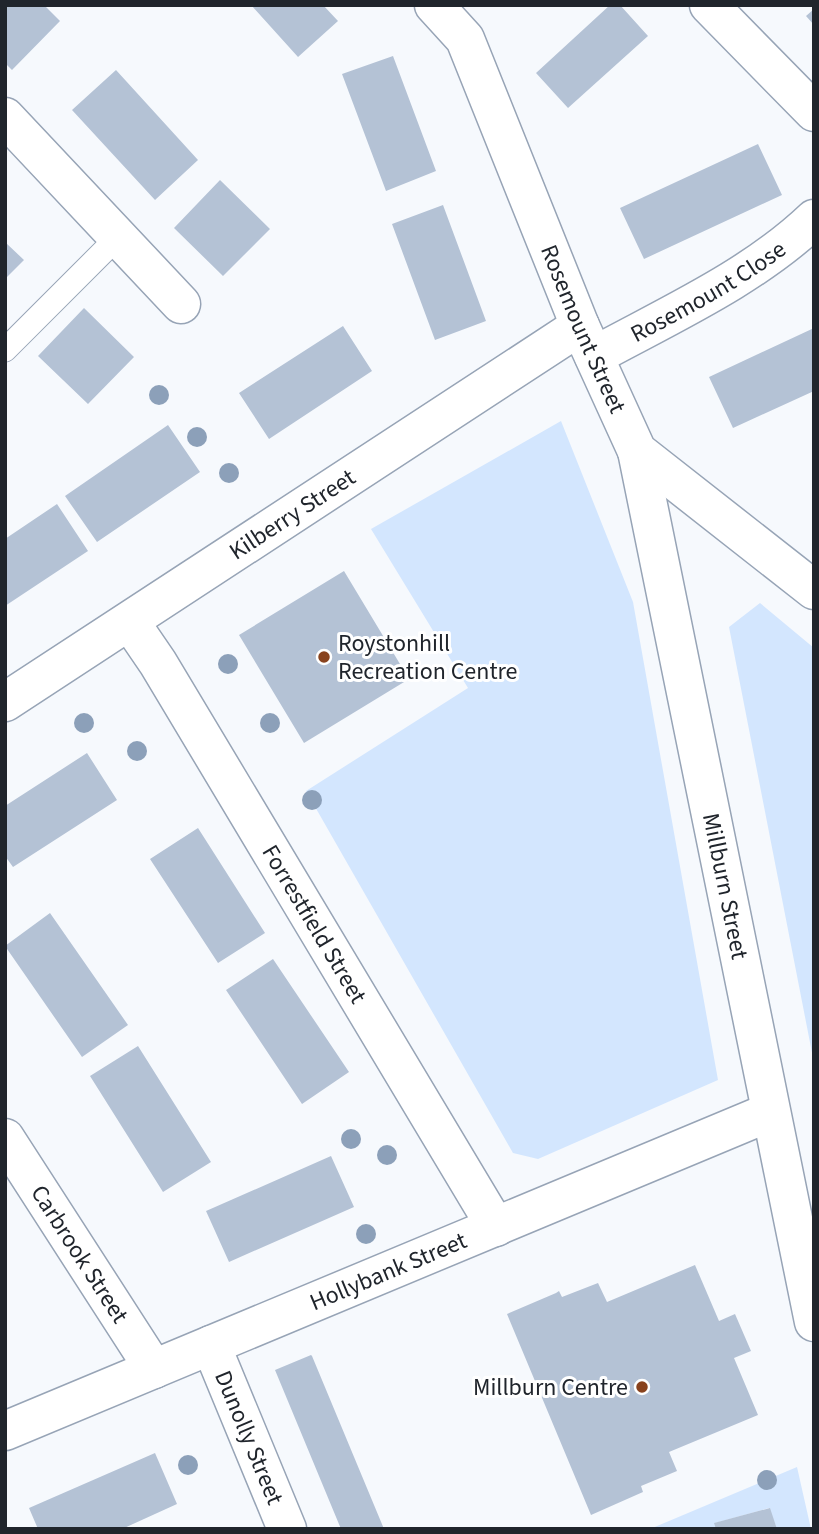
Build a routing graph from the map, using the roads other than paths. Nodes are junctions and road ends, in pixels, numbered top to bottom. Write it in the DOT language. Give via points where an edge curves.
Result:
graph roads {
  1 [pos="434,5"];
  2 [pos="709,5"];
  3 [pos="814,112"];
  4 [pos="5,117"];
  5 [pos="814,219"];
  6 [pos="118,237"];
  7 [pos="181,304"];
  8 [pos="587,341"];
  9 [pos="5,351"];
  10 [pos="638,451"];
  11 [pos="814,590"];
  12 [pos="130,622"];
  13 [pos="5,702"];
  14 [pos="770,1112"];
  15 [pos="5,1138"];
  16 [pos="496,1227"];
  17 [pos="814,1322"];
  18 [pos="211,1345"];
  19 [pos="154,1369"];
  20 [pos="5,1431"];
  21 [pos="287,1529"];
  1 -- 8 [label="street, Rosemount Street" via="465,39"];
  2 -- 3 [label="street"];
  4 -- 6 [label="street"];
  5 -- 8 [label="street, Rosemount Close" via="789,242 710,293"];
  6 -- 7 [label="street"];
  6 -- 9 [label="lane"];
  8 -- 10 [label="street, Rosemount Street"];
  8 -- 12 [label="street, Kilberry Street"];
  10 -- 11 [label="street, Rosemount Street"];
  10 -- 14 [label="street, Millburn Street"];
  12 -- 13 [label="street, Kilberry Street"];
  12 -- 16 [label="street, Forrestfield Street"];
  14 -- 16 [label="street, Hollybank Street"];
  14 -- 17 [label="street, Millburn Street"];
  15 -- 19 [label="street, Carbrook Street"];
  16 -- 18 [label="street, Hollybank Street"];
  18 -- 19 [label="street, Hollybank Street"];
  18 -- 21 [label="street, Dunolly Street"];
  19 -- 20 [label="street, Hollybank Street"];
}
